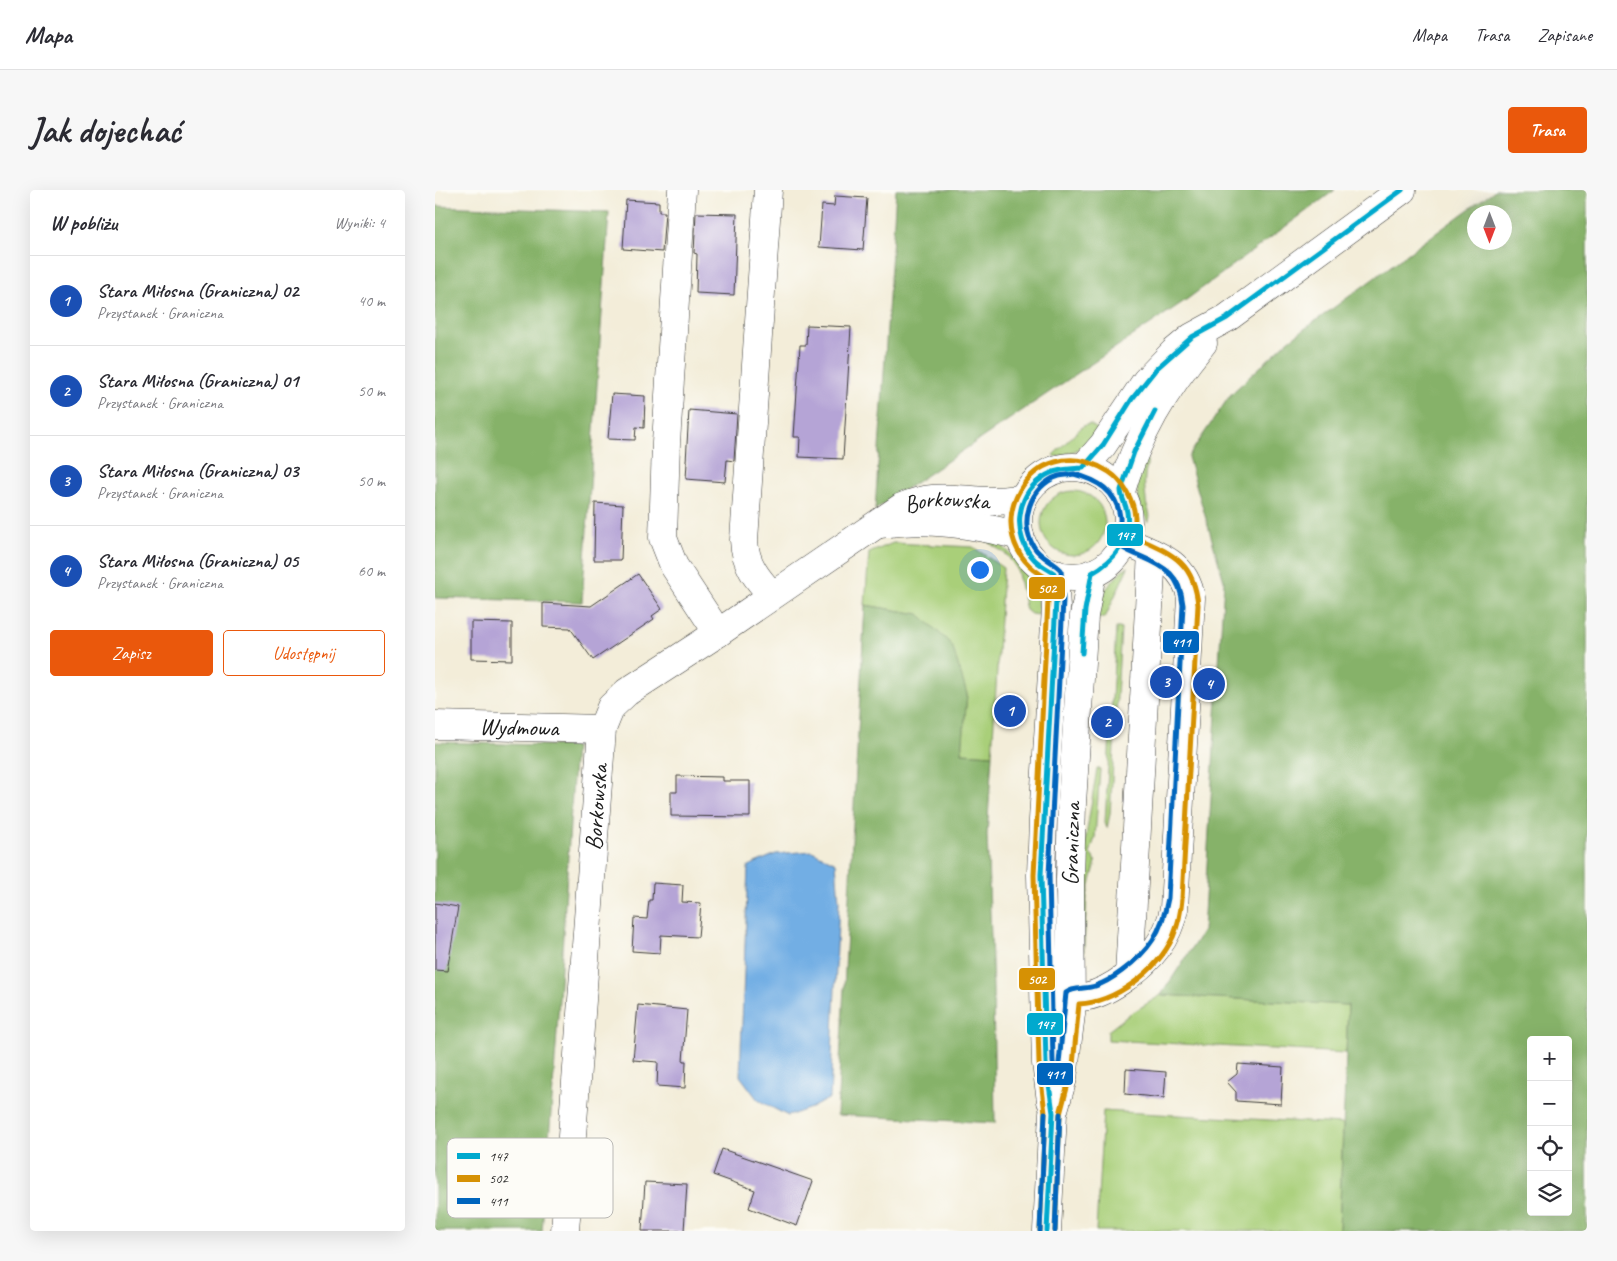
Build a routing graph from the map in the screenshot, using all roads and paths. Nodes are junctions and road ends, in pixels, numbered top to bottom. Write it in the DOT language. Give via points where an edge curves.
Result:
graph roads {
  1 [pos="682,190"];
  2 [pos="768,190"];
  3 [pos="1403,190"];
  4 [pos="1227,318"];
  5 [pos="1083,468"];
  6 [pos="1120,494"];
  7 [pos="1023,499"];
  8 [pos="878,525"];
  9 [pos="1020,536"];
  10 [pos="1125,541"];
  11 [pos="1152,553"];
  12 [pos="1054,573"];
  13 [pos="1091,573"];
  14 [pos="772,595"];
  15 [pos="718,633"];
  16 [pos="435,725"];
  17 [pos="602,729"];
  18 [pos="1129,975"];
  19 [pos="1044,988"];
  20 [pos="1072,997"];
  21 [pos="1053,1113"];
  22 [pos="572,1138"];
  23 [pos="566,1218"];
  24 [pos="565,1231"];
  25 [pos="1047,1231"];
  1 -- 15 [label="street" via="663,538 674,566"];
  2 -- 14 [label="street" via="744,540 747,560 756,578"];
  3 -- 4 [label="street"];
  4 -- 5 [label="street" via="1186,342 1156,369"];
  4 -- 6 [label="street" via="1193,355 1155,410 1138,444"];
  5 -- 6 [label="street" via="1101,474"];
  5 -- 7 [label="street" via="1065,468 1048,473"];
  6 -- 10 [label="street" via="1125,502 1128,521"];
  7 -- 8 [label="street, Borkowska" via="930,498 902,507"];
  7 -- 9 [label="street" via="1019,517"];
  8 -- 9 [label="street, Borkowska" via="909,521 938,523 984,527"];
  8 -- 14 [label="street, Borkowska"];
  9 -- 12 [label="street" via="1033,558"];
  10 -- 11 [label="street"];
  10 -- 13 [label="street" via="1115,557"];
  11 -- 18 [label="street"];
  11 -- 18 [label="street" via="1180,571 1188,584 1191,605 1174,909 1169,929 1159,947"];
  12 -- 13 [label="street" via="1073,577"];
  12 -- 19 [label="street, Graniczna" via="1056,614 1041,857"];
  13 -- 20 [label="street, Graniczna" via="1085,610 1072,803"];
  14 -- 15 [label="street, Borkowska"];
  15 -- 17 [label="street, Borkowska" via="618,699"];
  16 -- 17 [label="street, Wydmowa"];
  17 -- 22 [label="street, Borkowska"];
  18 -- 20 [label="street" via="1096,995"];
  19 -- 20 [label="street"];
  19 -- 21 [label="street, Graniczna" via="1046,1063"];
  20 -- 21 [label="street, Graniczna" via="1065,1064"];
  21 -- 25 [label="street, Graniczna"];
  23 -- 24 [label="street, Borkowska"];
}
